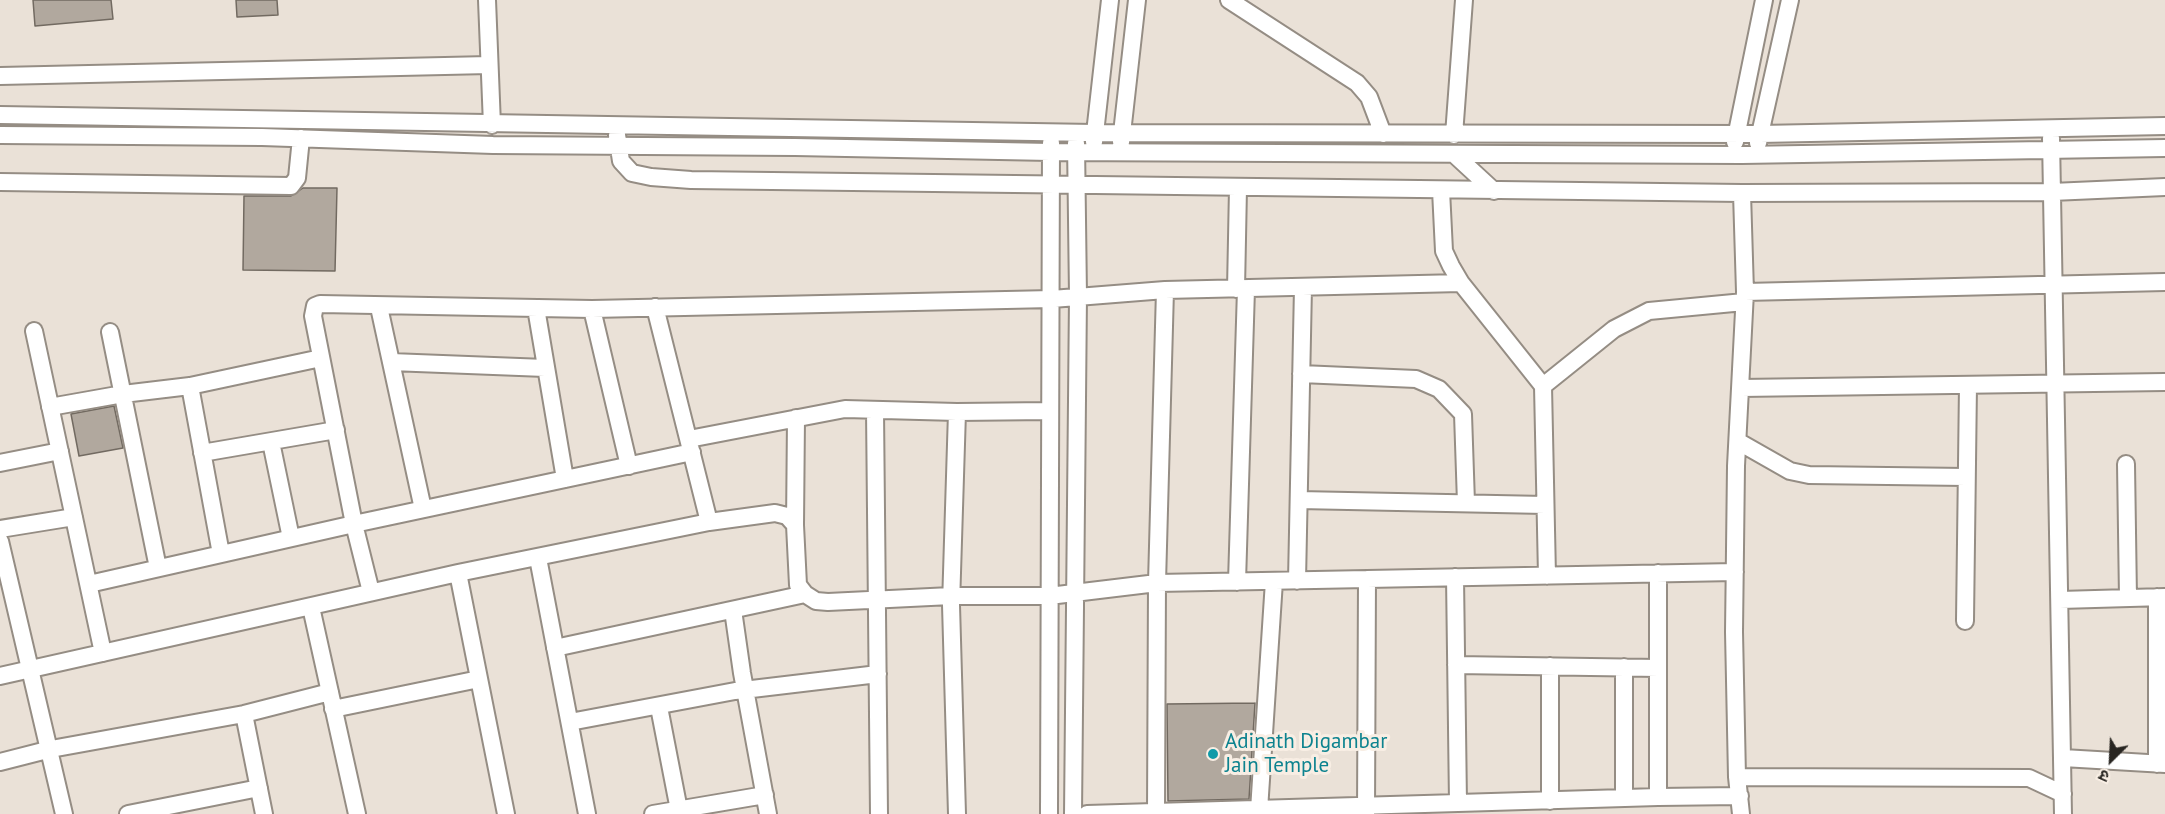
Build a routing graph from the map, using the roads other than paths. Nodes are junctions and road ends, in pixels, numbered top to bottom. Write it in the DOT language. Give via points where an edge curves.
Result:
graph roads {
  1 [pos="487,0"];
  2 [pos="1110,0"];
  3 [pos="1137,0"];
  4 [pos="1229,0"];
  5 [pos="1464,0"];
  6 [pos="1764,0"];
  7 [pos="1790,0"];
  8 [pos="489,65"];
  9 [pos="0,76"];
  10 [pos="0,115"];
  11 [pos="262,117"];
  12 [pos="492,125"];
  13 [pos="617,125"];
  14 [pos="2165,126"];
  15 [pos="2051,128"];
  16 [pos="1052,133"];
  17 [pos="1076,133"];
  18 [pos="1094,133"];
  19 [pos="1122,133"];
  20 [pos="1736,133"];
  21 [pos="1383,134"];
  22 [pos="1760,134"];
  23 [pos="0,135"];
  24 [pos="1454,135"];
  25 [pos="262,137"];
  26 [pos="301,138"];
  27 [pos="608,145"];
  28 [pos="2051,148"];
  29 [pos="2165,148"];
  30 [pos="1050,152"];
  31 [pos="1076,152"];
  32 [pos="1094,152"];
  33 [pos="1120,152"];
  34 [pos="1756,154"];
  35 [pos="1455,155"];
  36 [pos="1733,155"];
  37 [pos="0,182"];
  38 [pos="1051,186"];
  39 [pos="1075,187"];
  40 [pos="2165,187"];
  41 [pos="1238,188"];
  42 [pos="1449,190"];
  43 [pos="1494,191"];
  44 [pos="2052,192"];
  45 [pos="1742,193"];
  46 [pos="2165,282"];
  47 [pos="1461,283"];
  48 [pos="2055,285"];
  49 [pos="1303,287"];
  50 [pos="1241,289"];
  51 [pos="1165,290"];
  52 [pos="1078,296"];
  53 [pos="1744,297"];
  54 [pos="1052,298"];
  55 [pos="379,307"];
  56 [pos="655,307"];
  57 [pos="536,308"];
  58 [pos="592,309"];
  59 [pos="34,331"];
  60 [pos="110,332"];
  61 [pos="321,358"];
  62 [pos="392,362"];
  63 [pos="545,368"];
  64 [pos="1301,374"];
  65 [pos="2165,382"];
  66 [pos="2056,384"];
  67 [pos="1968,385"];
  68 [pos="190,386"];
  69 [pos="1543,386"];
  70 [pos="1741,388"];
  71 [pos="123,394"];
  72 [pos="50,407"];
  73 [pos="875,410"];
  74 [pos="1049,411"];
  75 [pos="957,412"];
  76 [pos="796,418"];
  77 [pos="336,430"];
  78 [pos="271,442"];
  79 [pos="1739,445"];
  80 [pos="691,446"];
  81 [pos="60,451"];
  82 [pos="201,453"];
  83 [pos="0,463"];
  84 [pos="2126,464"];
  85 [pos="629,466"];
  86 [pos="1966,477"];
  87 [pos="565,479"];
  88 [pos="1299,500"];
  89 [pos="1466,503"];
  90 [pos="1545,505"];
  91 [pos="423,509"];
  92 [pos="74,517"];
  93 [pos="709,522"];
  94 [pos="354,524"];
  95 [pos="795,525"];
  96 [pos="0,530"];
  97 [pos="291,538"];
  98 [pos="0,541"];
  99 [pos="221,554"];
  100 [pos="538,558"];
  101 [pos="158,568"];
  102 [pos="1735,572"];
  103 [pos="458,573"];
  104 [pos="1658,573"];
  105 [pos="1547,576"];
  106 [pos="1455,578"];
  107 [pos="1367,579"];
  108 [pos="1297,580"];
  109 [pos="1274,581"];
  110 [pos="1238,582"];
  111 [pos="1157,583"];
  112 [pos="88,584"];
  113 [pos="1075,591"];
  114 [pos="371,592"];
  115 [pos="805,594"];
  116 [pos="951,596"];
  117 [pos="1049,596"];
  118 [pos="2161,597"];
  119 [pos="2128,598"];
  120 [pos="877,600"];
  121 [pos="2060,600"];
  122 [pos="311,607"];
  123 [pos="733,609"];
  124 [pos="1965,621"];
  125 [pos="555,648"];
  126 [pos="103,653"];
  127 [pos="1456,665"];
  128 [pos="1550,666"];
  129 [pos="1624,667"];
  130 [pos="1658,668"];
  131 [pos="30,669"];
  132 [pos="878,674"];
  133 [pos="0,676"];
  134 [pos="478,678"];
  135 [pos="2160,687"];
  136 [pos="746,689"];
  137 [pos="331,700"];
  138 [pos="659,706"];
  139 [pos="244,714"];
  140 [pos="570,722"];
  141 [pos="51,749"];
  142 [pos="0,762"];
  143 [pos="2161,764"];
  144 [pos="2063,774"];
  145 [pos="1737,777"];
  146 [pos="259,788"];
  147 [pos="765,795"];
  148 [pos="1740,796"];
  149 [pos="1658,797"];
  150 [pos="1624,798"];
  151 [pos="1551,801"];
  152 [pos="1458,803"];
  153 [pos="184,809"];
  154 [pos="679,810"];
  155 [pos="1260,810"];
  156 [pos="1366,811"];
  157 [pos="1156,812"];
  158 [pos="64,814"];
  159 [pos="128,814"];
  160 [pos="264,814"];
  161 [pos="357,814"];
  162 [pos="506,814"];
  163 [pos="587,814"];
  164 [pos="653,814"];
  165 [pos="768,814"];
  166 [pos="879,814"];
  167 [pos="957,814"];
  168 [pos="1049,814"];
  169 [pos="1073,814"];
  170 [pos="1087,814"];
  171 [pos="1741,814"];
  172 [pos="2063,814"];
  1 -- 8 [label="street"];
  2 -- 18 [label="street"];
  3 -- 19 [label="street"];
  4 -- 21 [label="street" via="1357,83 1369,97"];
  5 -- 24 [label="street"];
  6 -- 20 [label="street"];
  7 -- 22 [label="street"];
  8 -- 9 [label="street"];
  8 -- 12 [label="street"];
  10 -- 11 [label="street"];
  11 -- 12 [label="street"];
  11 -- 25 [label="street"];
  12 -- 13 [label="street"];
  13 -- 16 [label="street"];
  13 -- 27 [label="street"];
  14 -- 15 [label="street"];
  15 -- 22 [label="street"];
  15 -- 28 [label="street"];
  16 -- 17 [label="street"];
  16 -- 30 [label="street"];
  17 -- 18 [label="street"];
  17 -- 31 [label="street"];
  18 -- 19 [label="street"];
  18 -- 32 [label="street"];
  19 -- 21 [label="street"];
  19 -- 33 [label="street"];
  20 -- 22 [label="street"];
  20 -- 24 [label="street"];
  20 -- 36 [label="street"];
  21 -- 24 [label="street"];
  22 -- 34 [label="street"];
  23 -- 25 [label="street"];
  25 -- 26 [label="street"];
  26 -- 27 [label="street"];
  26 -- 37 [label="street" via="297,178 291,186"];
  27 -- 30 [label="street"];
  27 -- 38 [label="street" via="626,169 651,177"];
  28 -- 29 [label="street"];
  28 -- 34 [label="street"];
  28 -- 44 [label="street"];
  30 -- 31 [label="street"];
  30 -- 38 [label="street"];
  31 -- 32 [label="street"];
  31 -- 39 [label="street"];
  32 -- 33 [label="street"];
  33 -- 35 [label="street"];
  34 -- 36 [label="street"];
  35 -- 36 [label="street"];
  35 -- 43 [label="street"];
  38 -- 39 [label="street"];
  38 -- 54 [label="street"];
  39 -- 41 [label="street"];
  39 -- 52 [label="street"];
  40 -- 44 [label="street"];
  41 -- 42 [label="street"];
  41 -- 50 [label="street"];
  42 -- 43 [label="street"];
  42 -- 47 [label="street" via="1444,251"];
  43 -- 45 [label="street"];
  44 -- 45 [label="street"];
  44 -- 48 [label="street"];
  45 -- 53 [label="street"];
  46 -- 48 [label="street"];
  47 -- 49 [label="street"];
  47 -- 69 [label="street"];
  48 -- 53 [label="street"];
  48 -- 66 [label="street"];
  49 -- 50 [label="street"];
  49 -- 64 [label="street"];
  50 -- 51 [label="street"];
  50 -- 110 [label="street"];
  51 -- 52 [label="street"];
  51 -- 111 [label="street"];
  52 -- 54 [label="street"];
  52 -- 113 [label="street"];
  53 -- 69 [label="street" via="1649,311 1608,333"];
  53 -- 70 [label="street"];
  54 -- 56 [label="street"];
  54 -- 74 [label="street"];
  55 -- 57 [label="street"];
  55 -- 61 [label="street" via="315,306 313,316"];
  55 -- 62 [label="street"];
  56 -- 58 [label="street"];
  56 -- 80 [label="street"];
  57 -- 58 [label="street"];
  57 -- 63 [label="street"];
  58 -- 85 [label="street"];
  59 -- 72 [label="street"];
  60 -- 71 [label="street"];
  61 -- 68 [label="street"];
  61 -- 77 [label="street"];
  62 -- 63 [label="street"];
  62 -- 91 [label="street"];
  63 -- 87 [label="street"];
  64 -- 88 [label="street"];
  64 -- 89 [label="street" via="1416,379 1439,389 1463,414"];
  65 -- 66 [label="street"];
  66 -- 67 [label="street"];
  66 -- 121 [label="street"];
  67 -- 70 [label="street"];
  67 -- 86 [label="street"];
  68 -- 71 [label="street"];
  68 -- 82 [label="street"];
  69 -- 90 [label="street"];
  70 -- 79 [label="street"];
  71 -- 72 [label="street"];
  71 -- 101 [label="street"];
  72 -- 81 [label="street"];
  73 -- 75 [label="street"];
  73 -- 76 [label="street" via="827,411"];
  73 -- 120 [label="street"];
  74 -- 75 [label="street"];
  74 -- 117 [label="street"];
  75 -- 116 [label="street"];
  76 -- 80 [label="street"];
  76 -- 95 [label="street"];
  77 -- 78 [label="street"];
  77 -- 94 [label="street"];
  78 -- 82 [label="street"];
  78 -- 97 [label="street"];
  79 -- 86 [label="street" via="1790,471 1809,475"];
  79 -- 102 [label="street"];
  80 -- 85 [label="street"];
  80 -- 93 [label="street"];
  81 -- 83 [label="street"];
  81 -- 92 [label="street"];
  82 -- 99 [label="street"];
  84 -- 119 [label="street"];
  85 -- 87 [label="street"];
  86 -- 124 [label="street"];
  87 -- 91 [label="street"];
  88 -- 89 [label="street"];
  88 -- 108 [label="street"];
  89 -- 90 [label="street"];
  90 -- 105 [label="street"];
  91 -- 94 [label="street"];
  92 -- 96 [label="street"];
  92 -- 112 [label="street"];
  93 -- 95 [label="street" via="775,513 787,516"];
  93 -- 100 [label="street"];
  94 -- 97 [label="street"];
  94 -- 114 [label="street"];
  95 -- 115 [label="street" via="798,585"];
  97 -- 99 [label="street"];
  98 -- 131 [label="street"];
  99 -- 101 [label="street"];
  100 -- 103 [label="street"];
  100 -- 125 [label="street"];
  101 -- 112 [label="street"];
  102 -- 104 [label="street"];
  102 -- 145 [label="street"];
  103 -- 114 [label="street"];
  103 -- 134 [label="street"];
  104 -- 105 [label="street"];
  104 -- 130 [label="street"];
  105 -- 106 [label="street"];
  106 -- 107 [label="street"];
  106 -- 127 [label="street"];
  107 -- 108 [label="street"];
  107 -- 156 [label="street"];
  108 -- 109 [label="street"];
  109 -- 110 [label="street"];
  109 -- 155 [label="street"];
  110 -- 111 [label="street"];
  111 -- 113 [label="street"];
  111 -- 157 [label="street"];
  112 -- 126 [label="street"];
  113 -- 117 [label="street"];
  113 -- 169 [label="street"];
  114 -- 122 [label="street"];
  115 -- 120 [label="street" via="816,601"];
  115 -- 123 [label="street"];
  116 -- 117 [label="street"];
  116 -- 120 [label="street"];
  116 -- 167 [label="street"];
  117 -- 168 [label="street"];
  118 -- 119 [label="street"];
  118 -- 135 [label="street"];
  119 -- 121 [label="street"];
  120 -- 132 [label="street"];
  121 -- 144 [label="street"];
  122 -- 126 [label="street"];
  122 -- 137 [label="street"];
  123 -- 125 [label="street"];
  123 -- 136 [label="street"];
  125 -- 140 [label="street"];
  126 -- 131 [label="street"];
  127 -- 128 [label="street"];
  127 -- 152 [label="street"];
  128 -- 129 [label="street"];
  128 -- 151 [label="street"];
  129 -- 130 [label="street"];
  129 -- 150 [label="street"];
  130 -- 149 [label="street"];
  131 -- 133 [label="street"];
  131 -- 141 [label="street"];
  132 -- 136 [label="street"];
  132 -- 166 [label="street"];
  134 -- 137 [label="street"];
  134 -- 162 [label="street"];
  135 -- 143 [label="street"];
  136 -- 138 [label="street"];
  136 -- 147 [label="street"];
  137 -- 139 [label="street"];
  137 -- 161 [label="street"];
  138 -- 140 [label="street"];
  138 -- 154 [label="street"];
  139 -- 141 [label="street"];
  139 -- 146 [label="street"];
  140 -- 163 [label="street"];
  141 -- 142 [label="street"];
  141 -- 158 [label="street"];
  143 -- 144 [label="street"];
  144 -- 145 [label="street" via="2029,778"];
  144 -- 172 [label="street"];
  145 -- 148 [label="street"];
  146 -- 153 [label="street"];
  146 -- 160 [label="street"];
  147 -- 154 [label="street"];
  147 -- 165 [label="street"];
  148 -- 149 [label="street"];
  148 -- 171 [label="street"];
  149 -- 150 [label="street"];
  150 -- 151 [label="street"];
  151 -- 152 [label="street"];
  152 -- 156 [label="street"];
  153 -- 159 [label="street"];
  154 -- 164 [label="street"];
  155 -- 156 [label="street"];
  155 -- 157 [label="street"];
  157 -- 170 [label="street"];
}
